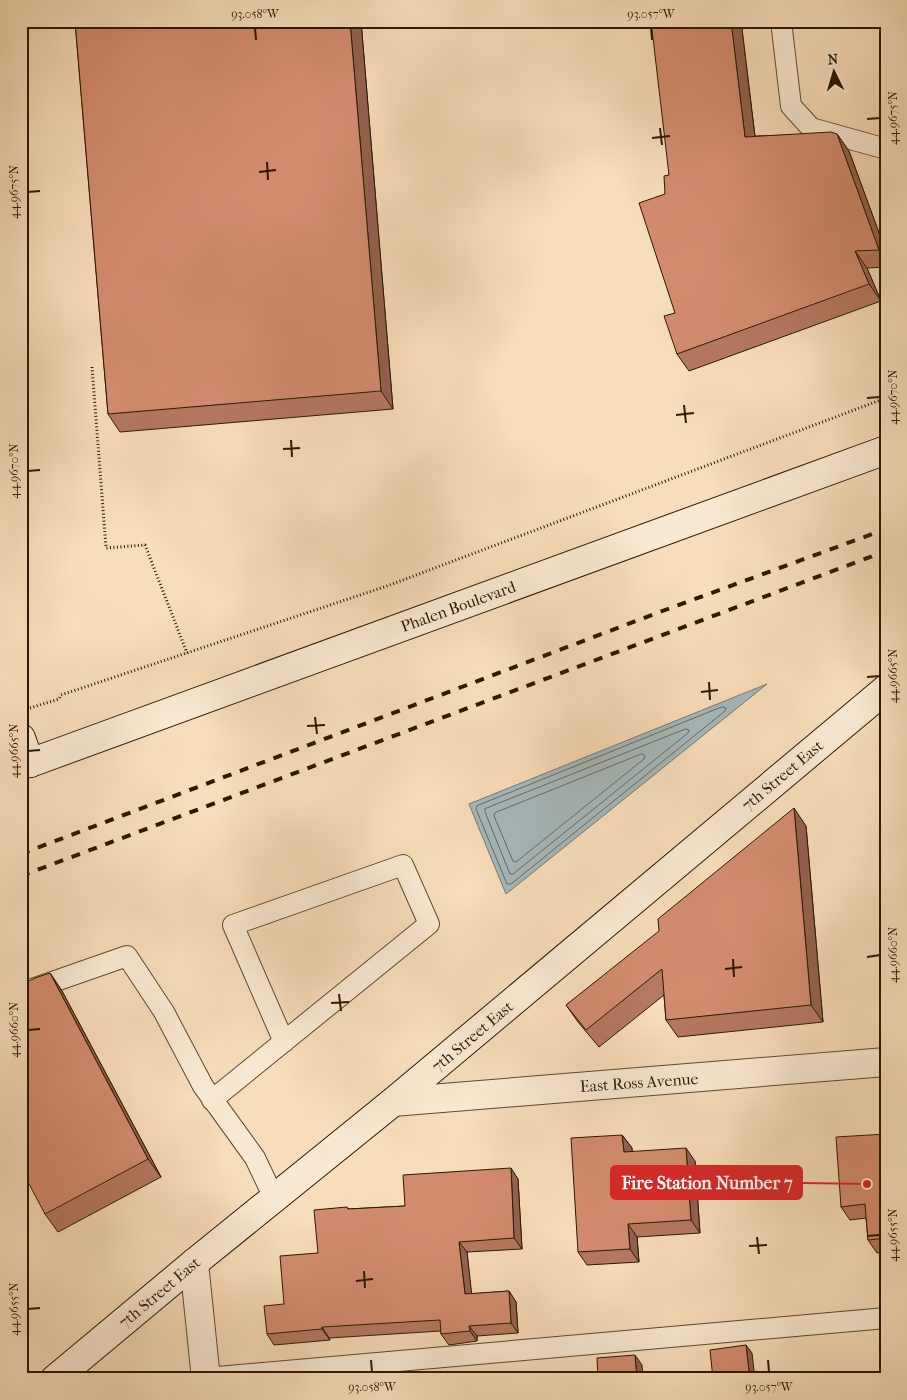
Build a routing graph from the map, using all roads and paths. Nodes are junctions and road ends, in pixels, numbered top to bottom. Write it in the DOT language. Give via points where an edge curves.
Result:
graph roads {
  1 [pos="782,21"];
  2 [pos="886,146"];
  3 [pos="92,368"];
  4 [pos="886,398"];
  5 [pos="886,450"];
  6 [pos="187,653"];
  7 [pos="886,689"];
  8 [pos="21,710"];
  9 [pos="24,758"];
  10 [pos="21,993"];
  11 [pos="284,1042"];
  12 [pos="886,1062"];
  13 [pos="212,1100"];
  14 [pos="393,1102"];
  15 [pos="274,1198"];
  16 [pos="194,1263"];
  17 [pos="886,1318"];
  18 [pos="55,1379"];
  19 [pos="206,1379"];
  1 -- 2 [label="lane" via="791,106 811,128 879,147"];
  3 -- 6 [label="path" via="106,548 145,545"];
  4 -- 6 [label="path" via="396,583"];
  5 -- 9 [label="street, Phalen Boulevard"];
  6 -- 8 [label="path"];
  7 -- 14 [label="street, 7th Street East"];
  10 -- 13 [label="lane" via="128,956 164,1012"];
  11 -- 11 [label="lane" via="429,924 402,865 233,925"];
  11 -- 13 [label="lane"];
  12 -- 14 [label="street, East Ross Avenue"];
  13 -- 15 [label="lane" via="254,1158"];
  14 -- 15 [label="street, 7th Street East"];
  15 -- 16 [label="street, 7th Street East"];
  16 -- 18 [label="street, 7th Street East"];
  16 -- 19 [label="street"];
  17 -- 19 [label="lane"];
}
